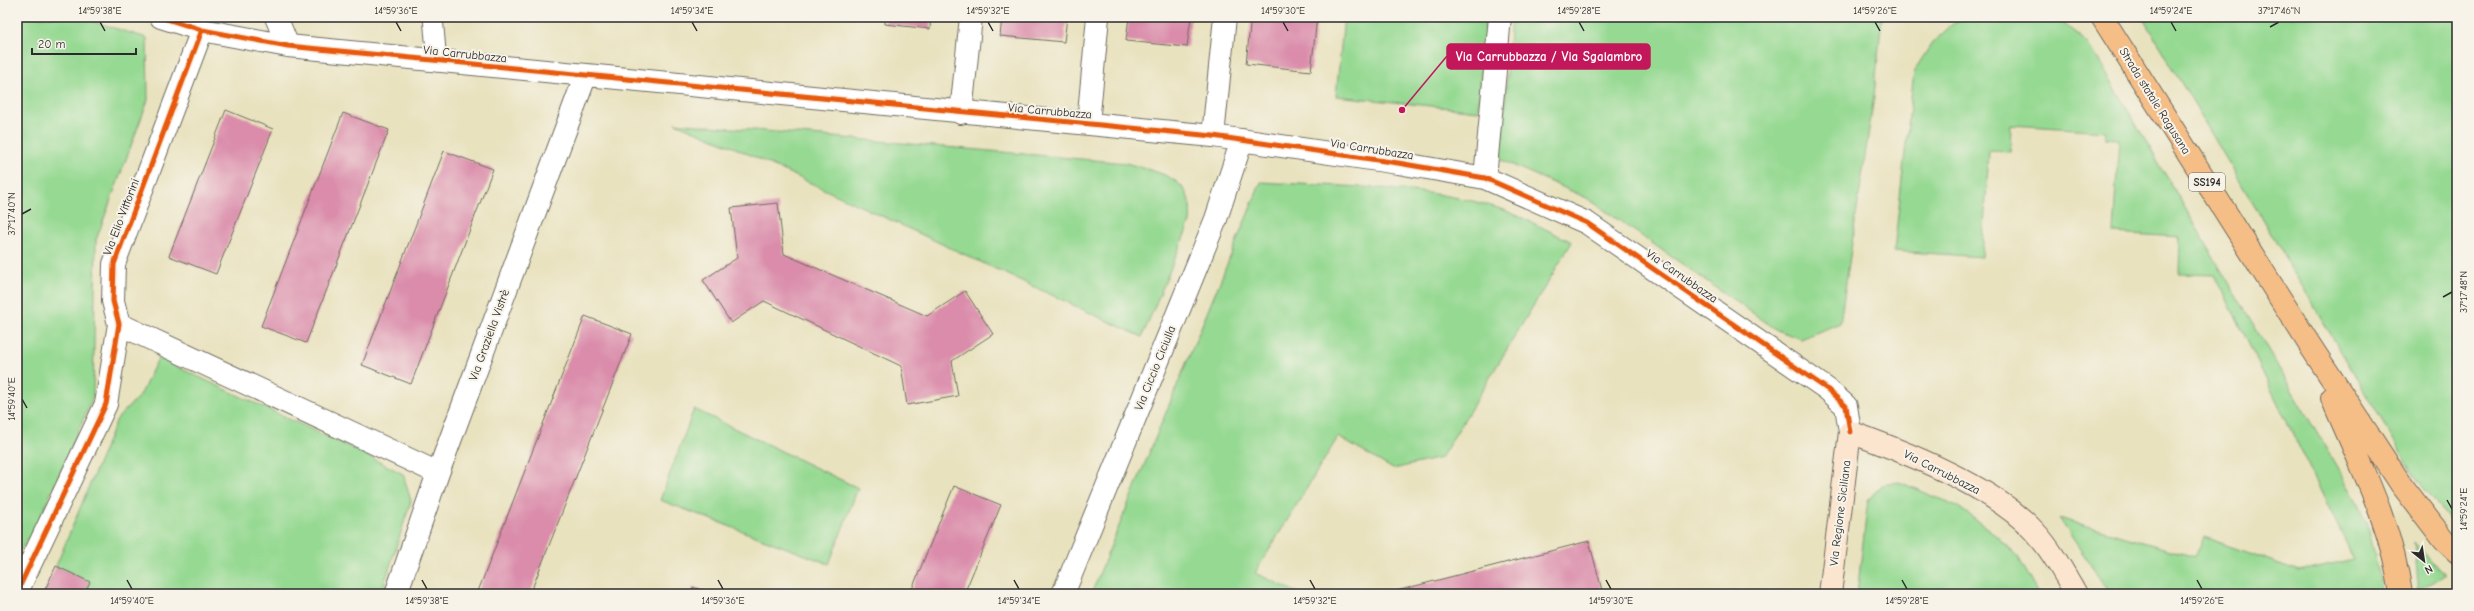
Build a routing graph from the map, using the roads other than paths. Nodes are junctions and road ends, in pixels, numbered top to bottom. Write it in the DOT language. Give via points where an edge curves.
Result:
graph roads {
  1 [pos="161,17"];
  2 [pos="276,17"];
  3 [pos="433,17"];
  4 [pos="971,17"];
  5 [pos="1098,17"];
  6 [pos="1225,17"];
  7 [pos="1500,17"];
  8 [pos="2102,17"];
  9 [pos="202,30"];
  10 [pos="288,46"];
  11 [pos="437,62"];
  12 [pos="585,77"];
  13 [pos="961,113"];
  14 [pos="1088,124"];
  15 [pos="1213,136"];
  16 [pos="1242,140"];
  17 [pos="1485,178"];
  18 [pos="119,324"];
  19 [pos="2311,347"];
  20 [pos="1850,432"];
  21 [pos="438,474"];
  22 [pos="2457,552"];
  23 [pos="17,592"];
  24 [pos="396,594"];
  25 [pos="1064,594"];
  26 [pos="1830,594"];
  27 [pos="2076,594"];
  28 [pos="2401,594"];
  1 -- 9 [label="street, Via Carrubbazza"];
  2 -- 10 [label="street"];
  3 -- 11 [label="lane"];
  4 -- 13 [label="street"];
  5 -- 14 [label="street"];
  6 -- 15 [label="street"];
  7 -- 17 [label="street"];
  8 -- 19 [label="main road, Strada statale Ragusana / SS194"];
  9 -- 10 [label="street, Via Carrubbazza"];
  9 -- 18 [label="street, Via Elio Vittorini" via="114,264 113,301"];
  10 -- 11 [label="street, Via Carrubbazza"];
  11 -- 12 [label="street, Via Carrubbazza"];
  12 -- 13 [label="street, Via Carrubbazza"];
  12 -- 21 [label="street, Via Graziella Vistrè"];
  13 -- 14 [label="street, Via Carrubbazza"];
  14 -- 15 [label="street, Via Carrubbazza"];
  15 -- 16 [label="street, Via Carrubbazza"];
  16 -- 17 [label="street, Via Carrubbazza" via="1398,162"];
  16 -- 25 [label="street, Via Ciccio Ciciulla" via="1216,219"];
  17 -- 20 [label="street, Via Carrubbazza" via="1587,223 1827,389 1846,406"];
  18 -- 21 [label="street"];
  18 -- 23 [label="street, Via Elio Vittorini" via="106,404"];
  19 -- 22 [label="main road" via="2401,484 2444,540"];
  19 -- 28 [label="main road" via="2385,522"];
  20 -- 26 [label="main road, Via Regione Siciliana"];
  20 -- 27 [label="main road, Via Carrubbazza" via="1932,465 2001,502 2034,530"];
  21 -- 24 [label="street, Via Graziella Vistrè"];
}
